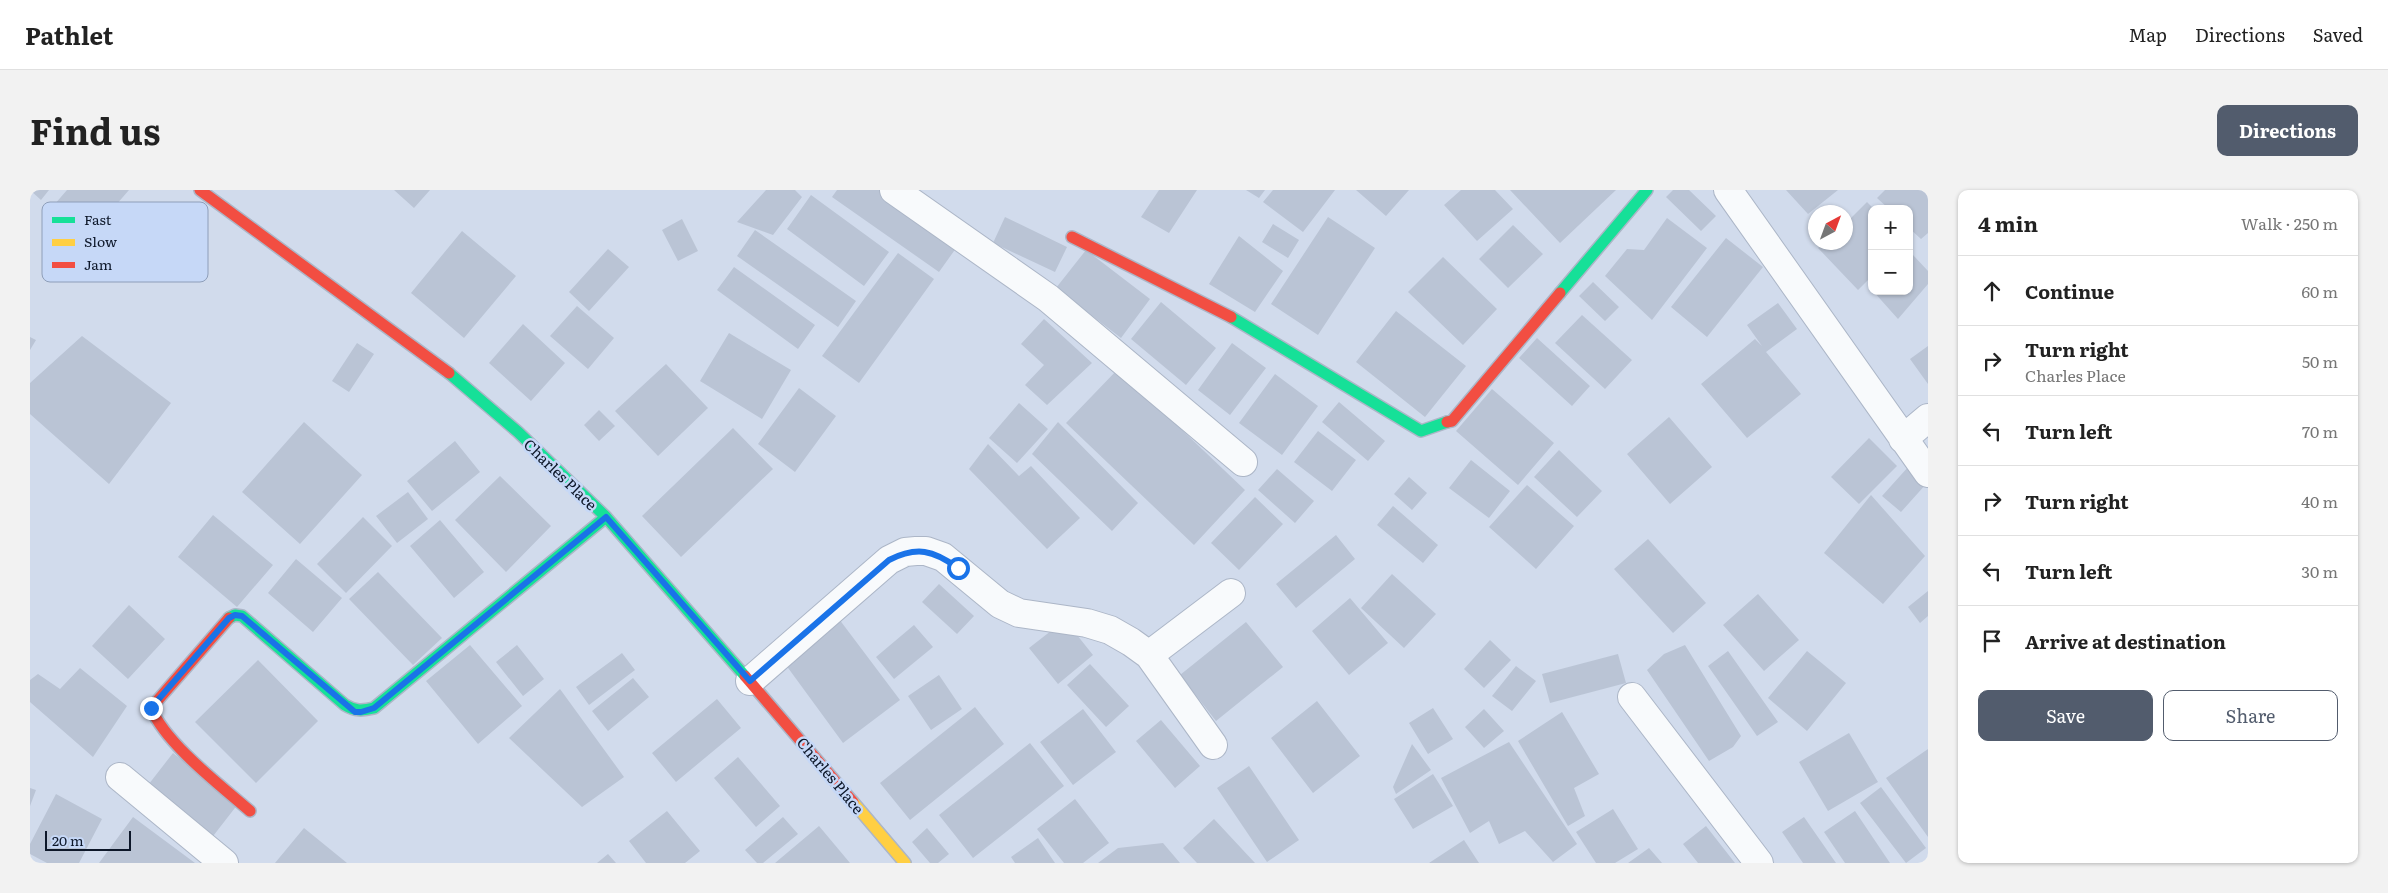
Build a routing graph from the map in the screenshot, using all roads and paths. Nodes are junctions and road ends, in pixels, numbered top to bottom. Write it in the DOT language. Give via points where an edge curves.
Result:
graph roads {
  1 [pos="894,190"];
  2 [pos="1647,190"];
  3 [pos="1728,190"];
  4 [pos="205,191"];
  5 [pos="1072,237"];
  6 [pos="1928,418"];
  7 [pos="1903,439"];
  8 [pos="1243,462"];
  9 [pos="1928,473"];
  10 [pos="606,517"];
  11 [pos="1231,592"];
  12 [pos="1149,655"];
  13 [pos="750,681"];
  14 [pos="1632,697"];
  15 [pos="1213,745"];
  16 [pos="120,777"];
  17 [pos="250,811"];
  18 [pos="224,863"];
  19 [pos="905,863"];
  20 [pos="1759,863"];
  1 -- 8 [label="street" via="1048,298"];
  2 -- 5 [label="street" via="1452,421 1421,432 1250,326"];
  3 -- 7 [label="street"];
  4 -- 10 [label="street, Charles Place" via="448,372 518,432"];
  6 -- 7 [label="street"];
  7 -- 9 [label="street"];
  10 -- 13 [label="street, Charles Place"];
  10 -- 17 [label="street" via="374,708 361,712 345,705 242,616 229,618 151,708 152,715 165,730"];
  11 -- 12 [label="street"];
  12 -- 13 [label="street" via="1110,630 1018,612 1000,604 943,557 916,551 905,552 889,560"];
  12 -- 15 [label="street"];
  13 -- 19 [label="street, Charles Place"];
  14 -- 20 [label="street"];
  16 -- 18 [label="street"];
}
